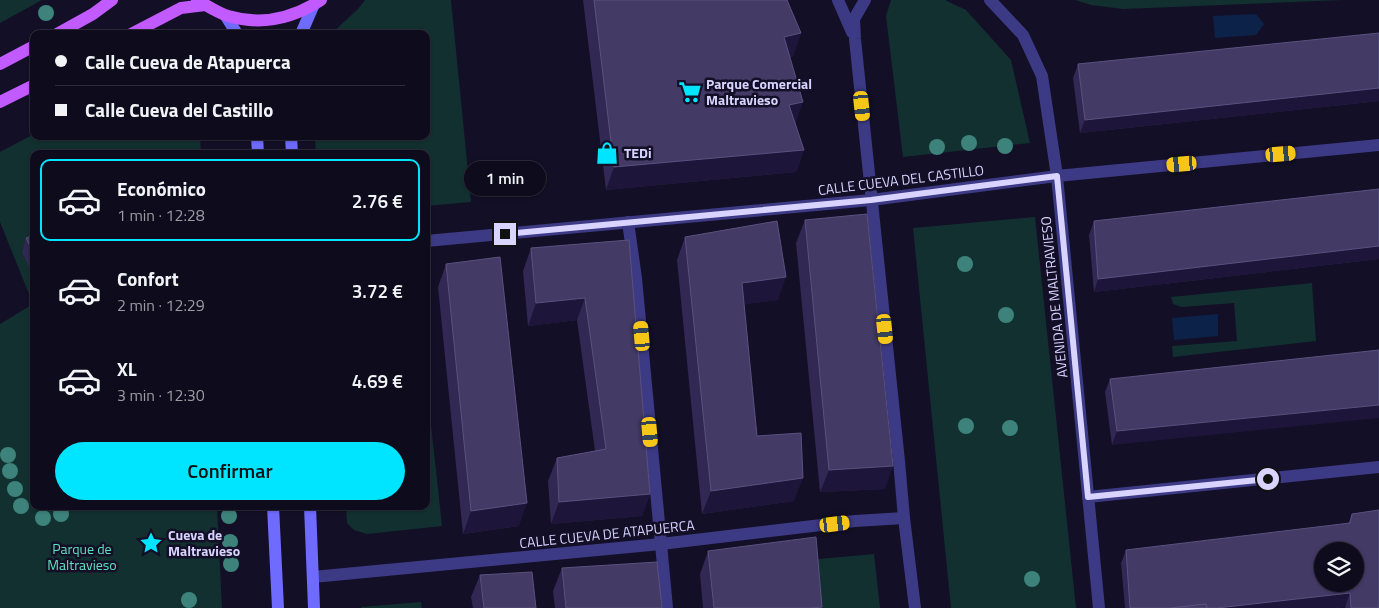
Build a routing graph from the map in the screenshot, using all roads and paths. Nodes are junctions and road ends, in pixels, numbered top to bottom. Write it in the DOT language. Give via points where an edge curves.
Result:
graph roads {
  1 [pos="112,0"];
  2 [pos="838,0"];
  3 [pos="853,0"];
  4 [pos="865,0"];
  5 [pos="990,0"];
  6 [pos="201,2"];
  7 [pos="318,2"];
  8 [pos="226,16"];
  9 [pos="854,18"];
  10 [pos="63,30"];
  11 [pos="138,30"];
  12 [pos="235,30"];
  13 [pos="303,30"];
  14 [pos="855,39"];
  15 [pos="30,48"];
  16 [pos="0,64"];
  17 [pos="30,87"];
  18 [pos="0,102"];
  19 [pos="1379,144"];
  20 [pos="1057,176"];
  21 [pos="871,200"];
  22 [pos="628,222"];
  23 [pos="430,241"];
  24 [pos="1379,467"];
  25 [pos="1088,497"];
  26 [pos="273,510"];
  27 [pos="310,510"];
  28 [pos="904,518"];
  29 [pos="660,544"];
  30 [pos="313,577"];
  31 [pos="278,608"];
  32 [pos="314,608"];
  33 [pos="667,608"];
  34 [pos="915,608"];
  35 [pos="1098,608"];
  1 -- 10 [label="main road"];
  2 -- 14 [label="street"];
  3 -- 9 [label="street"];
  4 -- 9 [label="street"];
  5 -- 20 [label="street, AVENIDA DE MALTRAVIESO" via="1023,35 1042,76"];
  6 -- 8 [label="main road"];
  6 -- 11 [label="main road" via="181,8"];
  7 -- 8 [label="main road" via="292,16 259,22"];
  7 -- 13 [label="main road"];
  8 -- 12 [label="main road"];
  9 -- 14 [label="street"];
  14 -- 21 [label="street"];
  15 -- 16 [label="main road"];
  17 -- 18 [label="main road"];
  19 -- 20 [label="street, CALLE CUEVA DEL CASTILLO"];
  20 -- 21 [label="street, CALLE CUEVA DEL CASTILLO"];
  20 -- 25 [label="street, AVENIDA DE MALTRAVIESO"];
  21 -- 22 [label="street, CALLE CUEVA DEL CASTILLO"];
  21 -- 28 [label="street"];
  22 -- 23 [label="street, CALLE CUEVA DEL CASTILLO"];
  22 -- 29 [label="street"];
  24 -- 25 [label="street"];
  25 -- 35 [label="street, AVENIDA DE MALTRAVIESO"];
  26 -- 31 [label="main road"];
  27 -- 30 [label="main road"];
  28 -- 29 [label="street, CALLE CUEVA DE ATAPUERCA"];
  28 -- 34 [label="street"];
  29 -- 30 [label="street, CALLE CUEVA DE ATAPUERCA"];
  29 -- 33 [label="street"];
  30 -- 32 [label="main road"];
}
